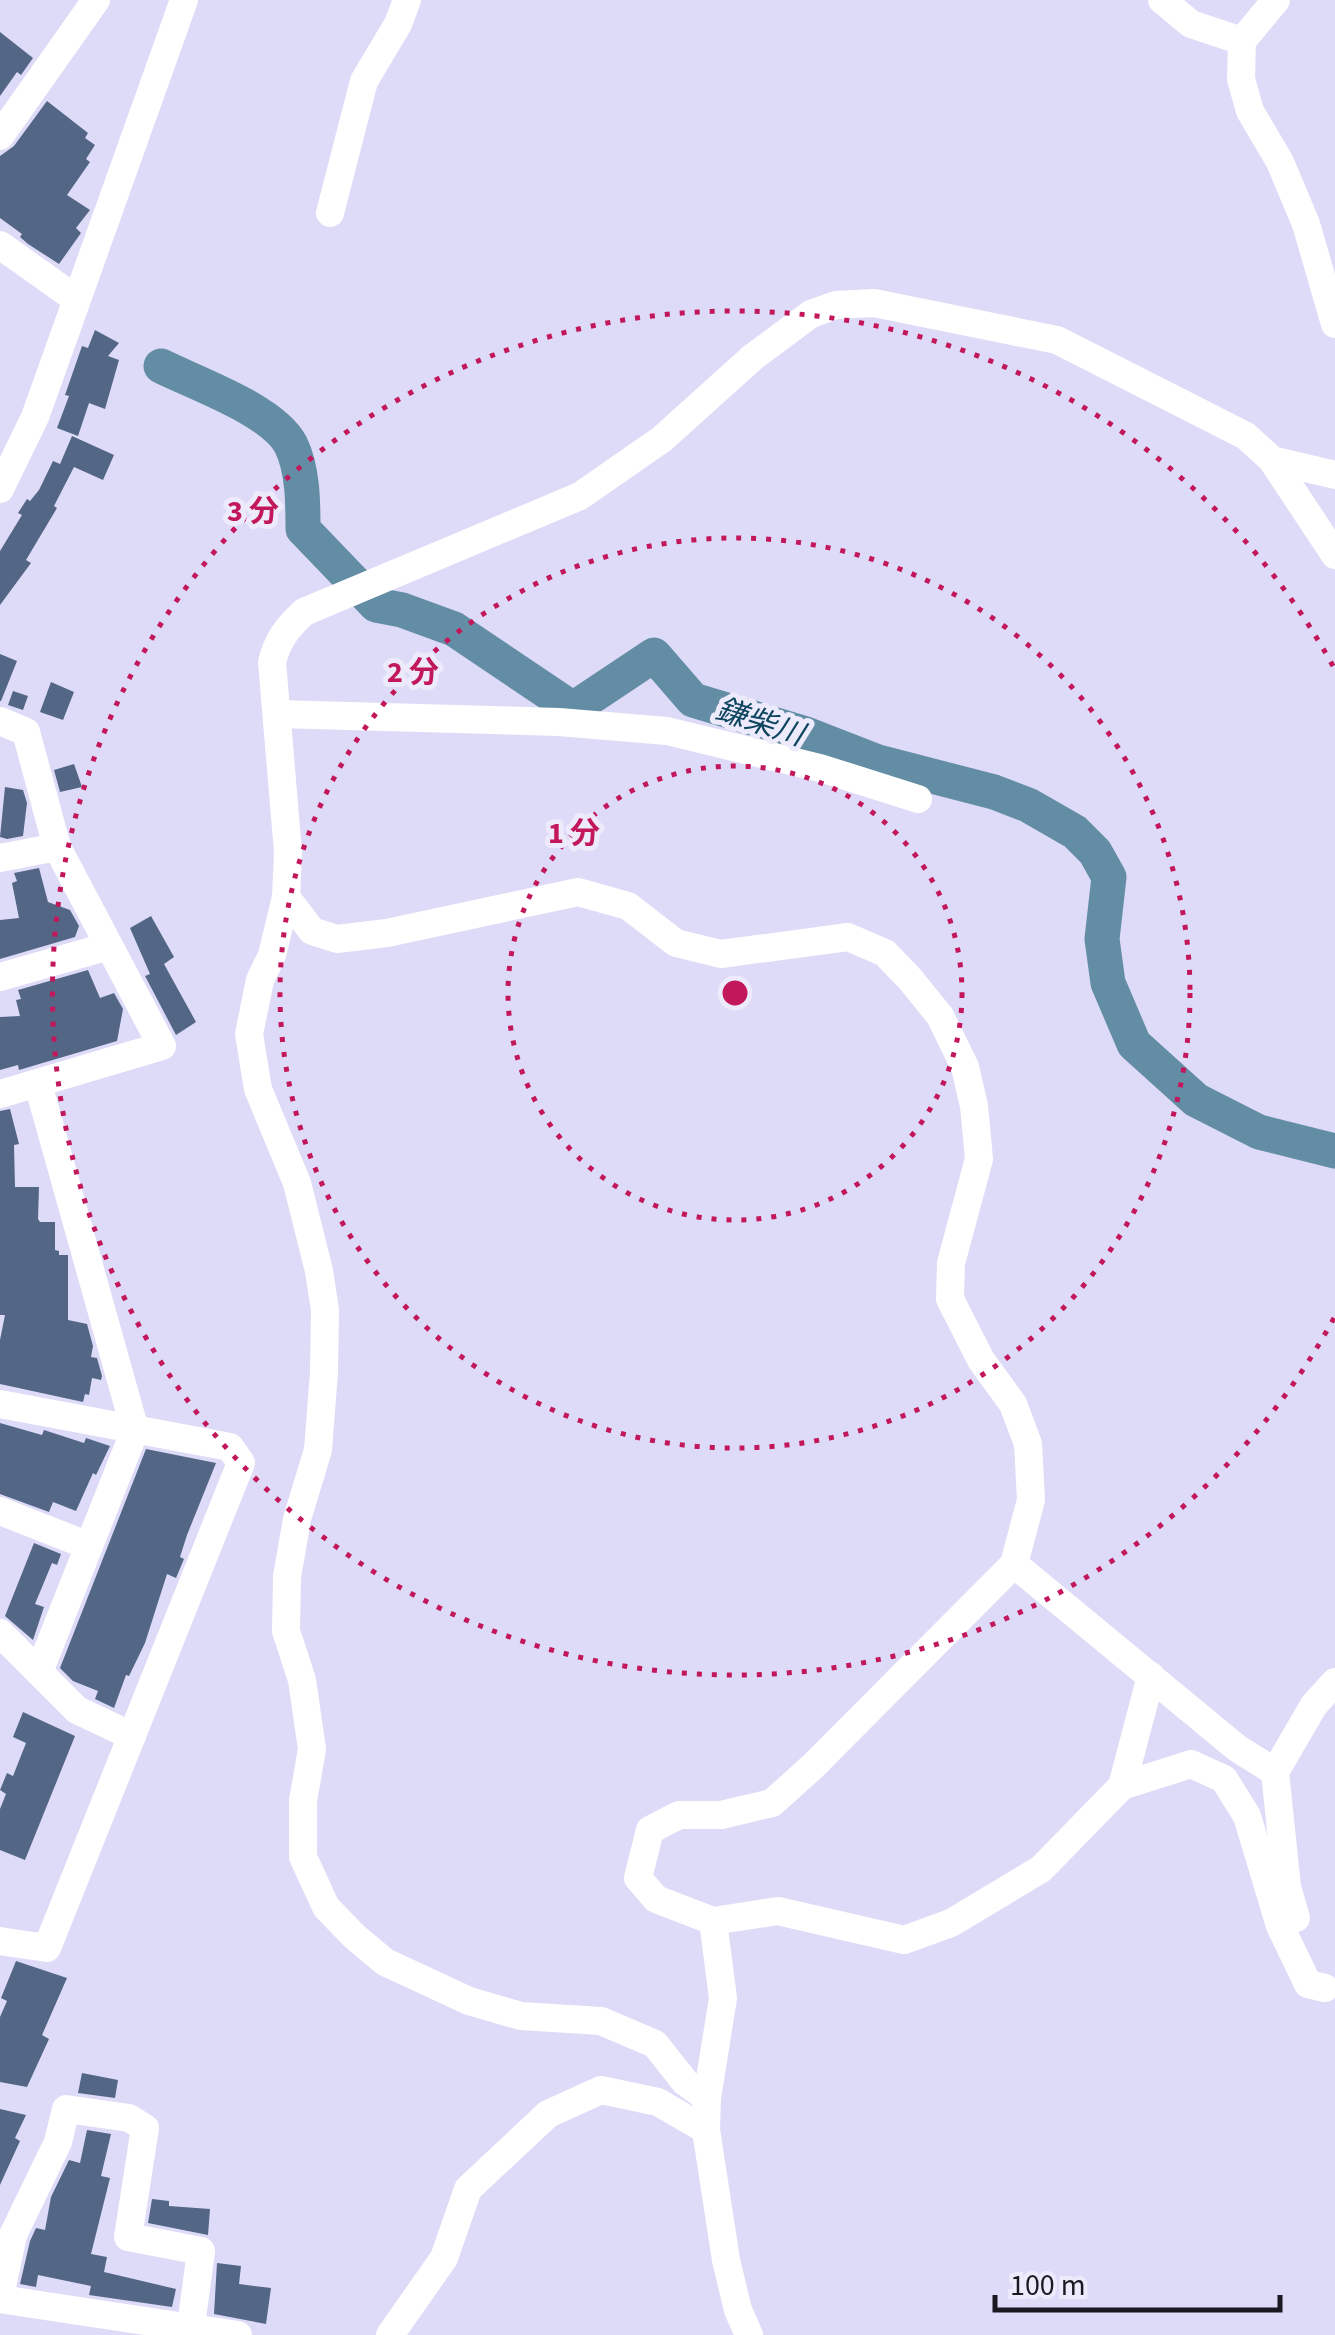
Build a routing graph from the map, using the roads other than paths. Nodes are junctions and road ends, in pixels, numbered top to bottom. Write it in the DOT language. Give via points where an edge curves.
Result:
graph roads {
  1 [pos="96,0"];
  2 [pos="184,0"];
  3 [pos="406,0"];
  4 [pos="1162,0"];
  5 [pos="1276,0"];
  6 [pos="1242,41"];
  7 [pos="0,136"];
  8 [pos="330,213"];
  9 [pos="0,245"];
  10 [pos="76,299"];
  11 [pos="1335,324"];
  12 [pos="1272,460"];
  13 [pos="1335,475"];
  14 [pos="0,489"];
  15 [pos="1335,555"];
  16 [pos="277,714"];
  17 [pos="0,721"];
  18 [pos="918,799"];
  19 [pos="57,847"];
  20 [pos="0,858"];
  21 [pos="286,896"];
  22 [pos="110,946"];
  23 [pos="0,978"];
  24 [pos="38,1084"];
  25 [pos="0,1094"];
  26 [pos="0,1404"];
  27 [pos="135,1430"];
  28 [pos="0,1511"];
  29 [pos="89,1546"];
  30 [pos="1014,1564"];
  31 [pos="0,1634"];
  32 [pos="39,1672"];
  33 [pos="1152,1676"];
  34 [pos="1335,1682"];
  35 [pos="132,1736"];
  36 [pos="1274,1772"];
  37 [pos="1122,1786"];
  38 [pos="713,1921"];
  39 [pos="0,1941"];
  40 [pos="1330,1994"];
  41 [pos="708,2098"];
  42 [pos="706,2130"];
  43 [pos="0,2298"];
  44 [pos="191,2326"];
  45 [pos="238,2335"];
  46 [pos="390,2335"];
  47 [pos="749,2335"];
  1 -- 7 [label="street"];
  2 -- 10 [label="street"];
  3 -- 8 [label="street" via="364,81"];
  4 -- 6 [label="street" via="1191,24"];
  5 -- 6 [label="street"];
  6 -- 11 [label="street" via="1241,79 1250,112 1306,224"];
  9 -- 10 [label="street"];
  10 -- 14 [label="street" via="35,417"];
  12 -- 13 [label="street"];
  12 -- 15 [label="street"];
  12 -- 16 [label="street" via="1246,436 1057,340 874,303 836,305 811,314 753,357 662,439 580,496 304,612 283,632 272,662"];
  16 -- 18 [label="street" via="667,731"];
  16 -- 21 [label="street"];
  17 -- 19 [label="street" via="26,732"];
  19 -- 20 [label="street"];
  19 -- 22 [label="street"];
  21 -- 30 [label="street" via="312,931 337,939 578,892 628,906 676,943 721,954 848,937 885,952 940,1016 965,1067 974,1106 979,1160 951,1263 950,1299 1013,1404 1028,1444 1032,1500"];
  21 -- 41 [label="street" via="249,1034 258,1089 297,1184 324,1310 318,1450 287,1577 286,1631 302,1680 312,1749 303,1856 326,1907 386,1962 469,2001 521,2016 600,2021 655,2044 685,2082"];
  22 -- 23 [label="street"];
  22 -- 24 [label="street" via="162,1046"];
  24 -- 25 [label="street"];
  24 -- 27 [label="street"];
  26 -- 27 [label="street"];
  27 -- 29 [label="street"];
  27 -- 35 [label="street" via="230,1446 241,1463"];
  28 -- 29 [label="street"];
  29 -- 32 [label="street"];
  30 -- 33 [label="street"];
  30 -- 38 [label="street" via="772,1803 720,1815 679,1815 650,1830 638,1878 656,1900"];
  31 -- 32 [label="street"];
  32 -- 35 [label="street" via="77,1710"];
  33 -- 36 [label="street"];
  33 -- 37 [label="street"];
  34 -- 36 [label="street"];
  35 -- 39 [label="street" via="48,1948"];
  36 -- 40 [label="street" via="1287,1887 1302,1938"];
  37 -- 38 [label="street" via="1042,1869 951,1923 904,1940 778,1912"];
  37 -- 40 [label="street" via="1190,1764 1224,1780 1247,1816 1280,1926 1301,1970 1308,1984"];
  38 -- 41 [label="street" via="723,1998"];
  41 -- 42 [label="street"];
  42 -- 46 [label="street" via="658,2102 600,2090 548,2114 468,2189 444,2258"];
  42 -- 47 [label="street" via="726,2260"];
  43 -- 44 [label="street"];
  43 -- 44 [label="street" via="12,2234 58,2142 66,2109 129,2118 145,2128 128,2236 201,2252"];
  44 -- 45 [label="street"];
}
